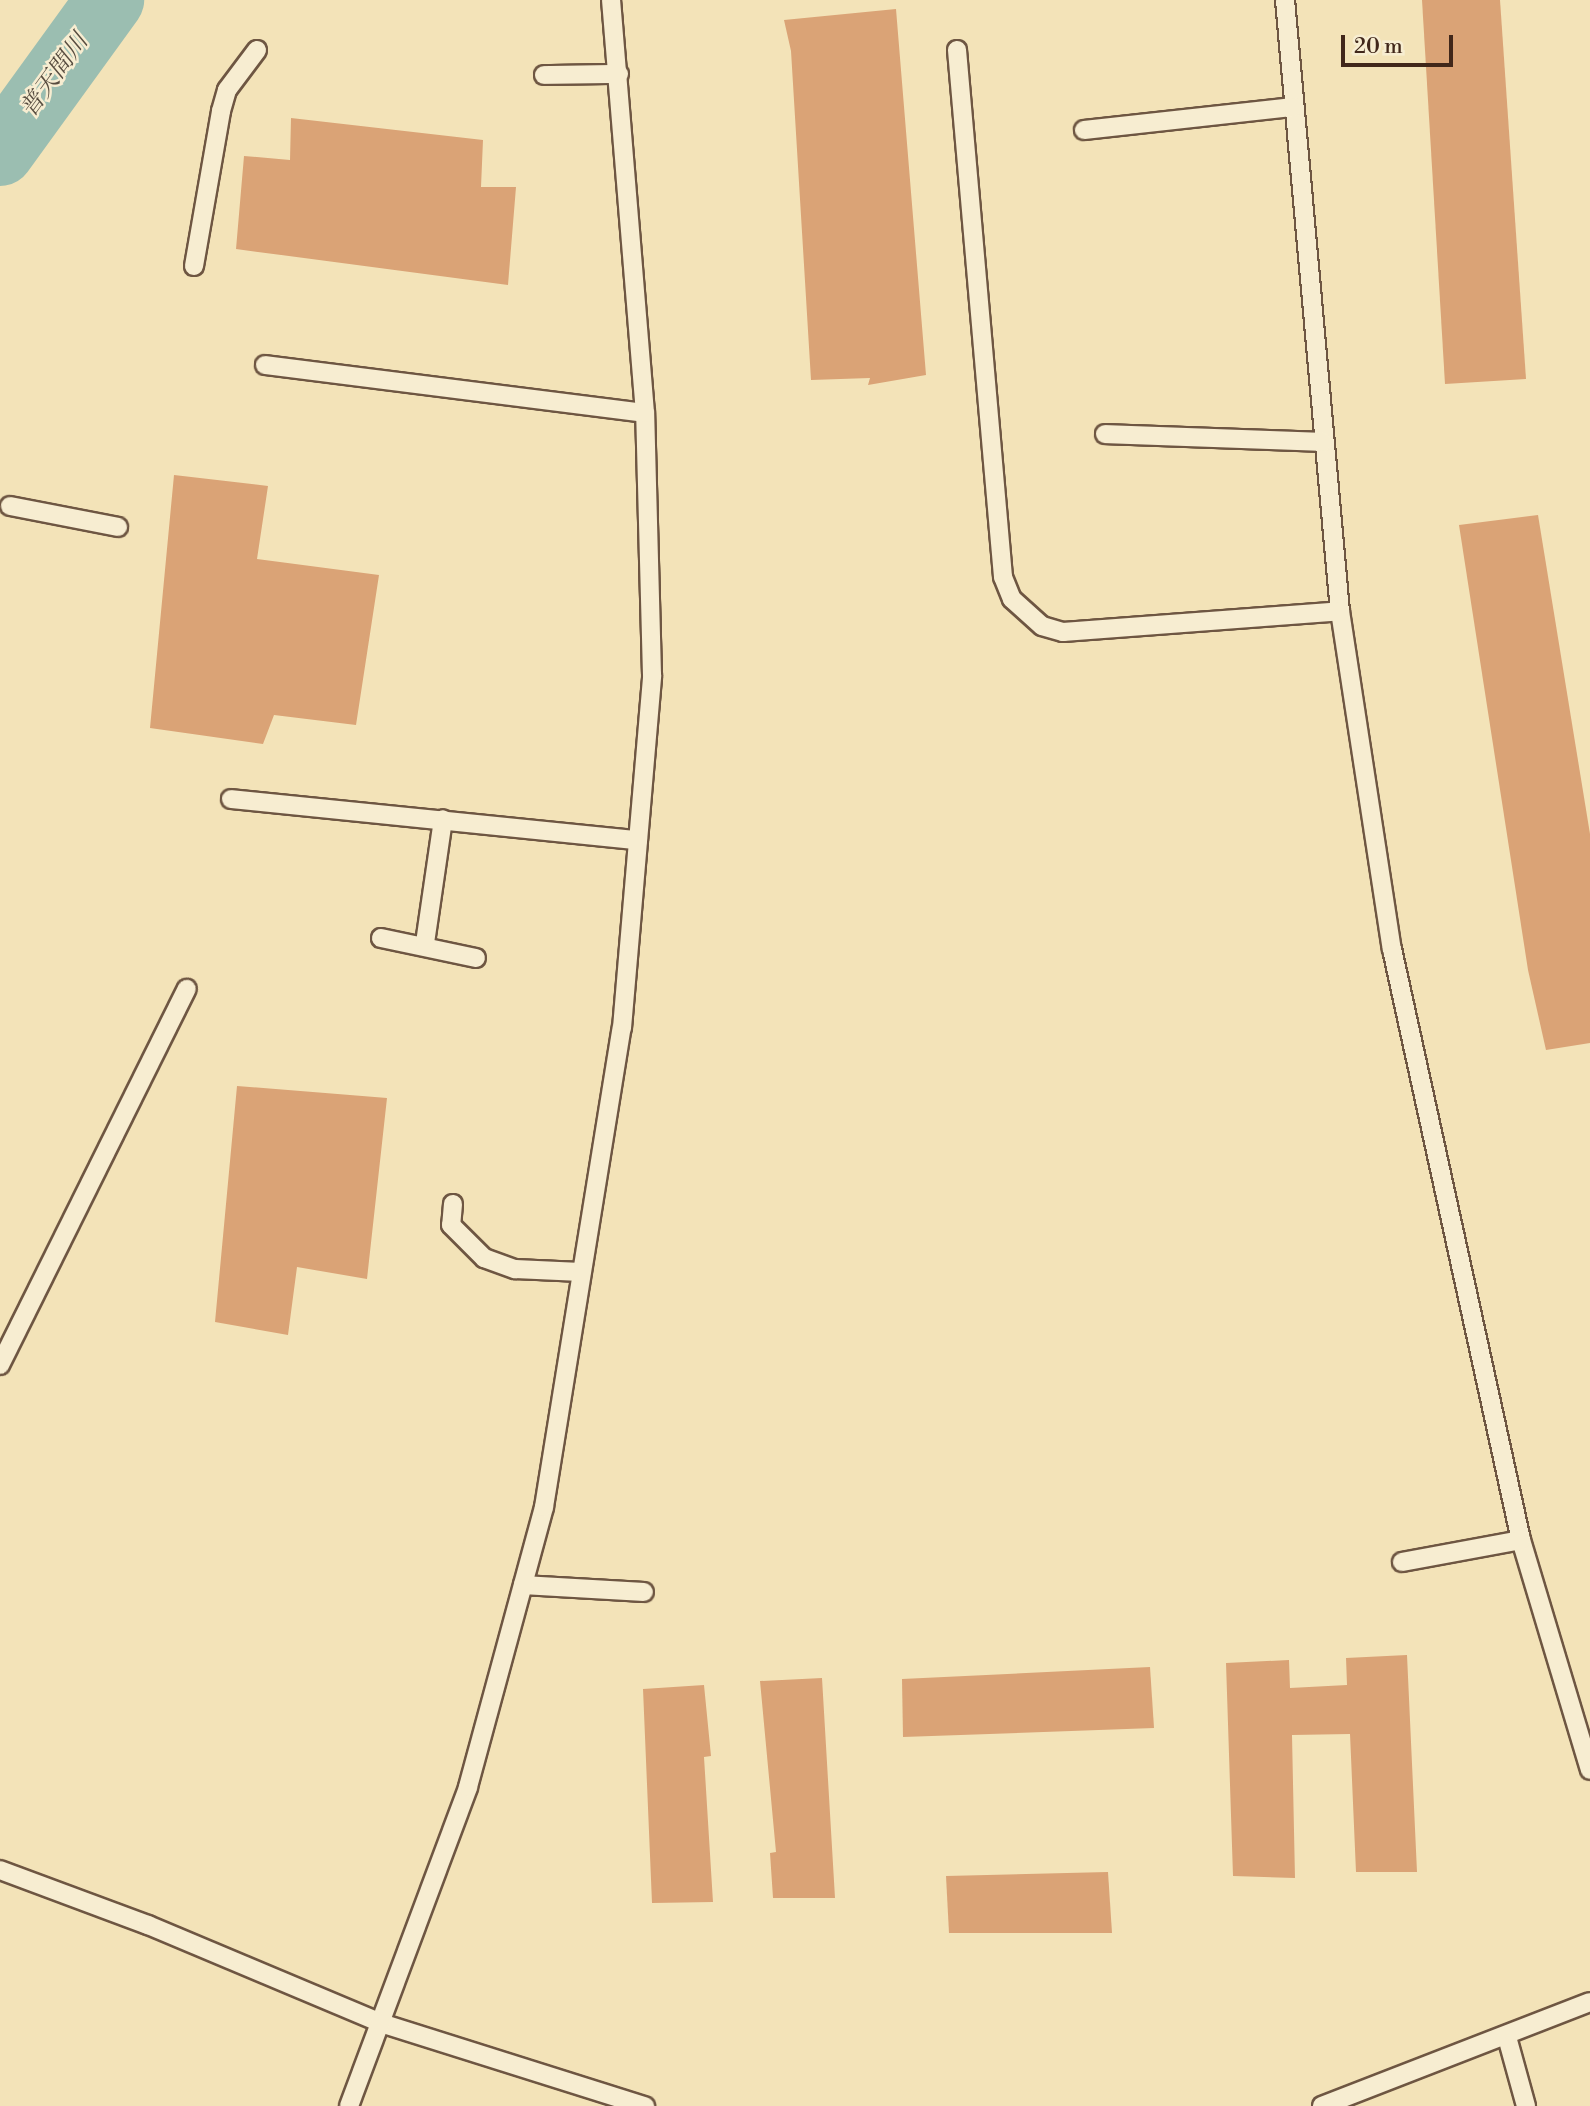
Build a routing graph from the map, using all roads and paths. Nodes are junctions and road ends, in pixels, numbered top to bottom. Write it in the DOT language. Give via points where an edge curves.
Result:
graph roads {
  1 [pos="611,0"];
  2 [pos="1285,0"];
  3 [pos="257,50"];
  4 [pos="957,50"];
  5 [pos="619,74"];
  6 [pos="544,75"];
  7 [pos="1294,107"];
  8 [pos="1084,130"];
  9 [pos="194,266"];
  10 [pos="265,365"];
  11 [pos="645,413"];
  12 [pos="1105,434"];
  13 [pos="1323,442"];
  14 [pos="10,506"];
  15 [pos="118,527"];
  16 [pos="1340,611"];
  17 [pos="231,799"];
  18 [pos="443,819"];
  19 [pos="638,840"];
  20 [pos="381,937"];
  21 [pos="425,943"];
  22 [pos="476,958"];
  23 [pos="187,989"];
  24 [pos="453,1204"];
  25 [pos="581,1272"];
  26 [pos="0,1365"];
  27 [pos="1521,1540"];
  28 [pos="1402,1562"];
  29 [pos="523,1585"];
  30 [pos="644,1592"];
  31 [pos="1590,1770"];
  32 [pos="0,1870"];
  33 [pos="1590,2002"];
  34 [pos="382,2023"];
  35 [pos="1507,2037"];
  36 [pos="349,2106"];
  37 [pos="645,2106"];
  38 [pos="1322,2106"];
  39 [pos="1526,2106"];
  1 -- 5 [label="lane"];
  2 -- 7 [label="lane"];
  3 -- 9 [label="lane" via="224,101"];
  4 -- 16 [label="lane" via="1003,577 1012,599 1042,626 1063,632"];
  5 -- 6 [label="lane"];
  5 -- 11 [label="lane"];
  7 -- 8 [label="lane"];
  7 -- 13 [label="lane"];
  10 -- 11 [label="lane"];
  11 -- 19 [label="lane" via="652,675"];
  12 -- 13 [label="lane"];
  13 -- 16 [label="lane"];
  14 -- 15 [label="lane"];
  16 -- 27 [label="lane" via="1392,949"];
  17 -- 18 [label="lane"];
  18 -- 19 [label="lane"];
  18 -- 21 [label="lane"];
  19 -- 25 [label="lane" via="622,1028"];
  20 -- 21 [label="lane"];
  21 -- 22 [label="lane"];
  23 -- 26 [label="lane"];
  24 -- 25 [label="lane" via="451,1224 484,1258 515,1269"];
  25 -- 29 [label="lane" via="544,1507"];
  27 -- 28 [label="lane"];
  27 -- 31 [label="lane"];
  29 -- 30 [label="lane"];
  29 -- 34 [label="lane" via="468,1787"];
  32 -- 34 [label="lane" via="148,1925"];
  33 -- 35 [label="lane"];
  34 -- 36 [label="lane"];
  34 -- 37 [label="lane"];
  35 -- 38 [label="lane"];
  35 -- 39 [label="lane"];
}
